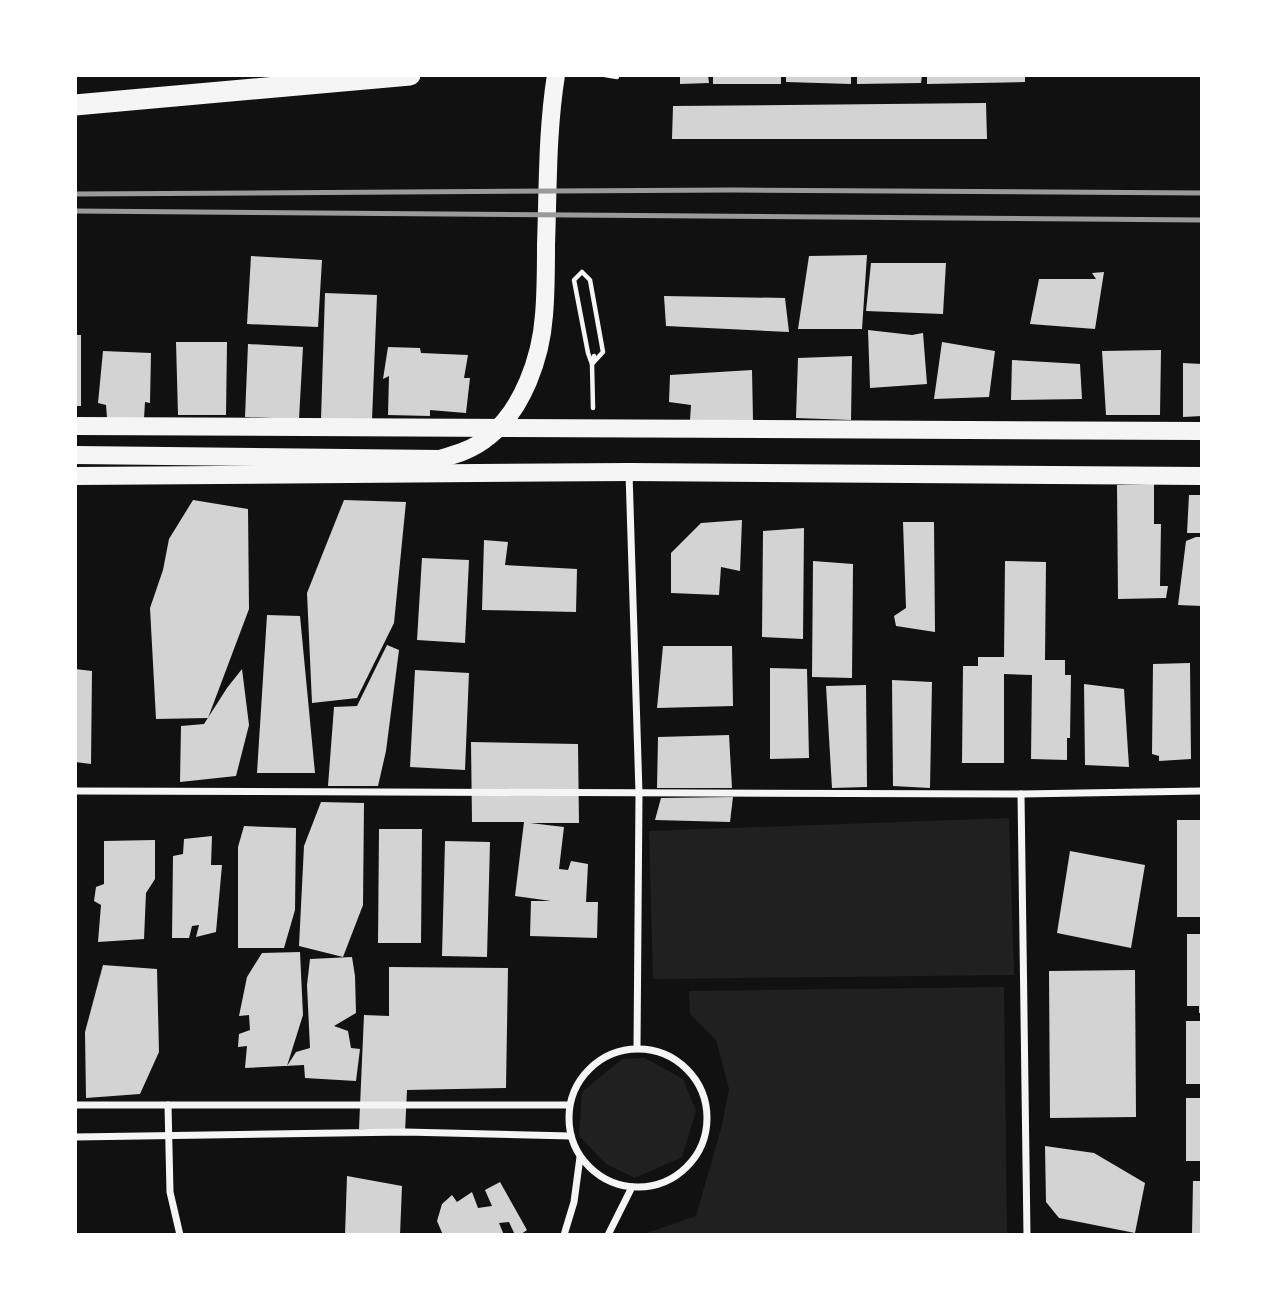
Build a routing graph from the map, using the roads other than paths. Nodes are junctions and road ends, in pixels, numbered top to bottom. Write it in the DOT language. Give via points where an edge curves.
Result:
graph roads {
  1 [pos="410,75"];
  2 [pos="556,75"];
  3 [pos="75,105"];
  4 [pos="75,426"];
  5 [pos="1202,431"];
  6 [pos="75,455"];
  7 [pos="629,472"];
  8 [pos="75,476"];
  9 [pos="1202,476"];
  10 [pos="75,791"];
  11 [pos="1202,791"];
  12 [pos="639,793"];
  13 [pos="1021,794"];
  14 [pos="637,1048"];
  15 [pos="75,1105"];
  16 [pos="168,1105"];
  17 [pos="569,1105"];
  18 [pos="168,1136"];
  19 [pos="571,1136"];
  20 [pos="75,1137"];
  21 [pos="580,1157"];
  22 [pos="632,1187"];
  23 [pos="180,1235"];
  24 [pos="565,1235"];
  25 [pos="608,1235"];
  26 [pos="1027,1235"];
  1 -- 3 [label="highway"];
  2 -- 6 [label="main road" via="544,316 537,356 526,388 488,437 462,453 440,459"];
  4 -- 5 [label="main road"];
  7 -- 8 [label="main road"];
  7 -- 9 [label="main road"];
  7 -- 12 [label="street"];
  10 -- 12 [label="street"];
  11 -- 13 [label="street"];
  12 -- 13 [label="street"];
  12 -- 14 [label="street"];
  13 -- 26 [label="street"];
  14 -- 17 [label="street" via="607,1056 590,1069"];
  14 -- 22 [label="street" via="659,1051 695,1078 705,1098 708,1121 692,1162 675,1177 654,1186"];
  15 -- 16 [label="street"];
  16 -- 17 [label="street"];
  16 -- 18 [label="street"];
  17 -- 19 [label="street"];
  18 -- 19 [label="street" via="405,1132"];
  18 -- 20 [label="street"];
  18 -- 23 [label="street" via="170,1192"];
  19 -- 21 [label="street"];
  21 -- 22 [label="street" via="612,1183"];
  21 -- 24 [label="street"];
  22 -- 25 [label="street"];
}
